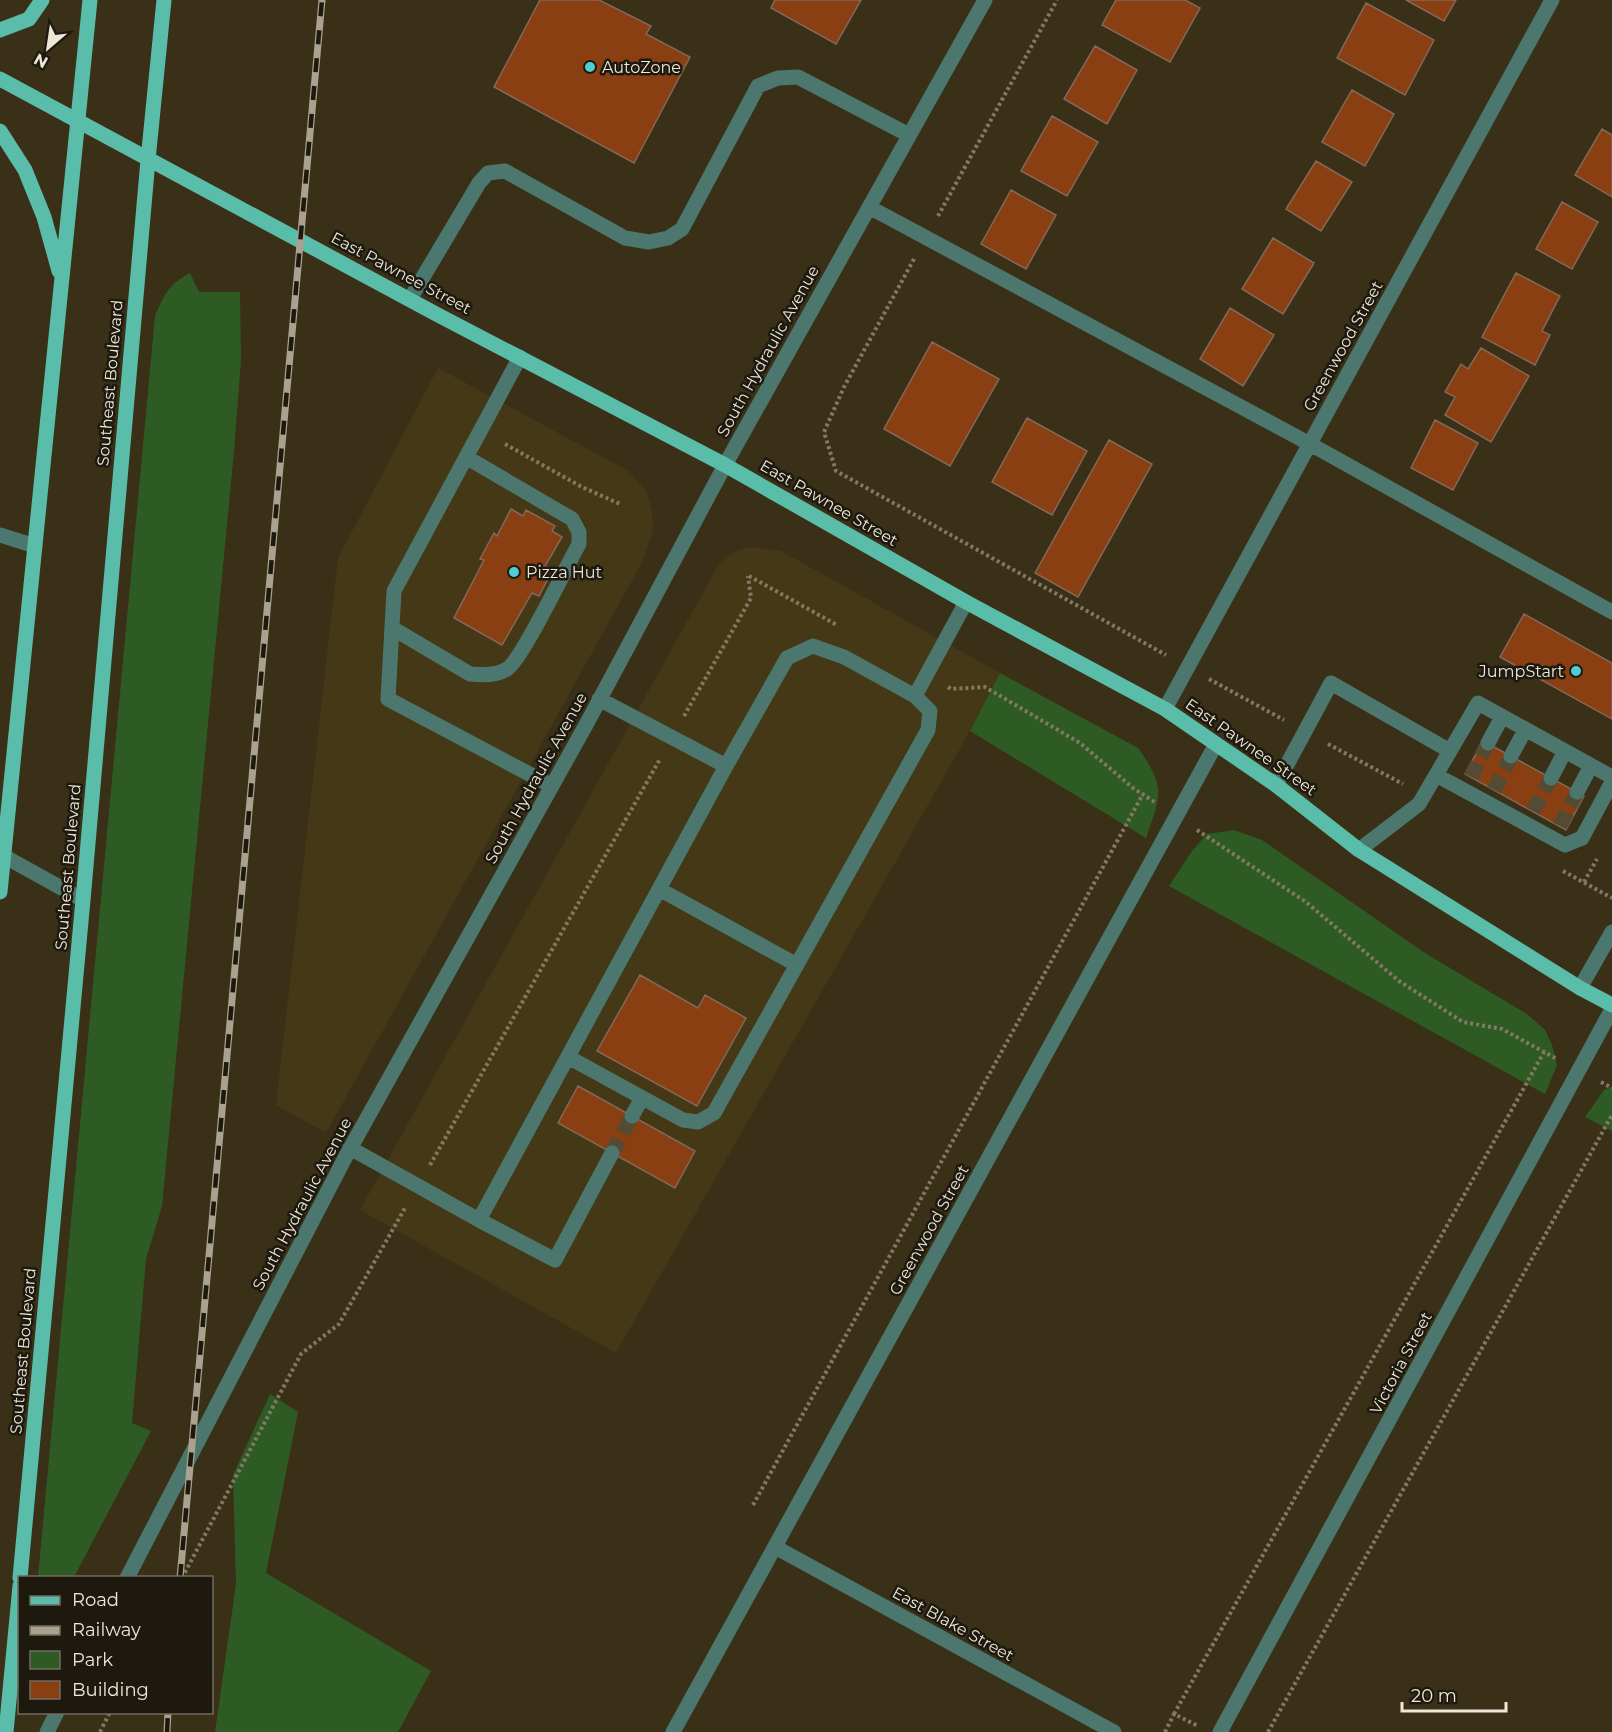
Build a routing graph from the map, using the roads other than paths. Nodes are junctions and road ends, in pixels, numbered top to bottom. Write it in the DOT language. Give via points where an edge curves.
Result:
graph roads {
  1 [pos="42,0"];
  2 [pos="90,0"];
  3 [pos="164,0"];
  4 [pos="985,0"];
  5 [pos="1552,0"];
  6 [pos="0,30"];
  7 [pos="0,79"];
  8 [pos="78,123"];
  9 [pos="0,131"];
  10 [pos="909,135"];
  11 [pos="148,160"];
  12 [pos="869,207"];
  13 [pos="62,280"];
  14 [pos="410,299"];
  15 [pos="520,357"];
  16 [pos="1310,444"];
  17 [pos="466,457"];
  18 [pos="725,465"];
  19 [pos="0,535"];
  20 [pos="35,546"];
  21 [pos="966,602"];
  22 [pos="1612,612"];
  23 [pos="392,628"];
  24 [pos="915,696"];
  25 [pos="599,699"];
  26 [pos="1165,709"];
  27 [pos="1502,717"];
  28 [pos="1525,730"];
  29 [pos="1488,743"];
  30 [pos="1216,744"];
  31 [pos="1450,751"];
  32 [pos="1565,751"];
  33 [pos="1511,756"];
  34 [pos="726,766"];
  35 [pos="1591,766"];
  36 [pos="1436,776"];
  37 [pos="1612,777"];
  38 [pos="1551,778"];
  39 [pos="1612,782"];
  40 [pos="1276,784"];
  41 [pos="552,786"];
  42 [pos="1577,792"];
  43 [pos="1359,850"];
  44 [pos="2,854"];
  45 [pos="659,889"];
  46 [pos="0,892"];
  47 [pos="83,900"];
  48 [pos="1612,932"];
  49 [pos="797,964"];
  50 [pos="1580,988"];
  51 [pos="1612,1007"];
  52 [pos="568,1057"];
  53 [pos="642,1098"];
  54 [pos="632,1116"];
  55 [pos="350,1148"];
  56 [pos="612,1153"];
  57 [pos="479,1220"];
  58 [pos="775,1547"];
  59 [pos="20,1576"];
  60 [pos="128,1576"];
  61 [pos="18,1607"];
  62 [pos="56,1714"];
  63 [pos="6,1732"];
  64 [pos="47,1732"];
  65 [pos="673,1732"];
  66 [pos="1114,1732"];
  67 [pos="1220,1732"];
  1 -- 6 [label="main road" via="29,19"];
  2 -- 8 [label="main road"];
  3 -- 11 [label="main road, Southeast Boulevard"];
  4 -- 10 [label="street, South Hydraulic Avenue"];
  5 -- 16 [label="street, Greenwood Street"];
  7 -- 8 [label="main road, East Pawnee Street"];
  8 -- 11 [label="main road, East Pawnee Street"];
  8 -- 13 [label="main road"];
  9 -- 13 [label="main road" via="25,170 44,217"];
  10 -- 12 [label="street, South Hydraulic Avenue"];
  10 -- 14 [label="street" via="798,77 778,78 758,86 682,229 649,242 625,238 505,171 488,173"];
  11 -- 14 [label="main road, East Pawnee Street"];
  11 -- 47 [label="main road, Southeast Boulevard"];
  12 -- 16 [label="street"];
  12 -- 18 [label="street, South Hydraulic Avenue"];
  13 -- 20 [label="main road"];
  14 -- 15 [label="main road, East Pawnee Street"];
  15 -- 17 [label="street"];
  15 -- 18 [label="main road, East Pawnee Street"];
  16 -- 22 [label="street"];
  16 -- 26 [label="street, Greenwood Street"];
  17 -- 23 [label="street" via="394,591"];
  17 -- 23 [label="street" via="572,519 579,532 579,544 521,652 507,669 470,674"];
  18 -- 21 [label="main road, East Pawnee Street"];
  18 -- 25 [label="street, South Hydraulic Avenue"];
  19 -- 20 [label="street"];
  20 -- 44 [label="main road"];
  21 -- 24 [label="street"];
  21 -- 26 [label="main road, East Pawnee Street"];
  23 -- 41 [label="street" via="388,699"];
  24 -- 34 [label="street" via="844,657 813,646 787,658"];
  24 -- 49 [label="street" via="930,711 928,730"];
  25 -- 34 [label="street"];
  25 -- 41 [label="street, South Hydraulic Avenue"];
  26 -- 30 [label="main road, East Pawnee Street"];
  27 -- 28 [label="street"];
  27 -- 29 [label="street"];
  27 -- 31 [label="street" via="1478,703"];
  28 -- 32 [label="street"];
  28 -- 33 [label="street"];
  30 -- 40 [label="main road, East Pawnee Street"];
  30 -- 58 [label="street, Greenwood Street"];
  31 -- 36 [label="street"];
  31 -- 40 [label="street" via="1331,683"];
  32 -- 35 [label="street"];
  32 -- 38 [label="street"];
  34 -- 45 [label="street"];
  35 -- 37 [label="street"];
  35 -- 42 [label="street"];
  36 -- 39 [label="street" via="1467,784 1490,796 1556,832 1566,845 1582,837"];
  36 -- 43 [label="street" via="1419,804"];
  40 -- 43 [label="main road, East Pawnee Street"];
  41 -- 55 [label="street, South Hydraulic Avenue"];
  43 -- 50 [label="main road, East Pawnee Street"];
  44 -- 46 [label="main road"];
  44 -- 47 [label="street"];
  45 -- 49 [label="street"];
  45 -- 52 [label="street"];
  47 -- 59 [label="main road, Southeast Boulevard"];
  48 -- 50 [label="street"];
  49 -- 53 [label="street" via="714,1113 698,1122 683,1120"];
  50 -- 51 [label="main road, East Pawnee Street"];
  51 -- 67 [label="street, Victoria Street"];
  52 -- 53 [label="street"];
  52 -- 57 [label="street"];
  53 -- 54 [label="street"];
  55 -- 57 [label="street"];
  55 -- 60 [label="street, South Hydraulic Avenue"];
  56 -- 57 [label="street" via="555,1260"];
  58 -- 65 [label="street, Greenwood Street"];
  58 -- 66 [label="street, East Blake Street"];
  61 -- 63 [label="main road"];
  62 -- 64 [label="street"];
}
